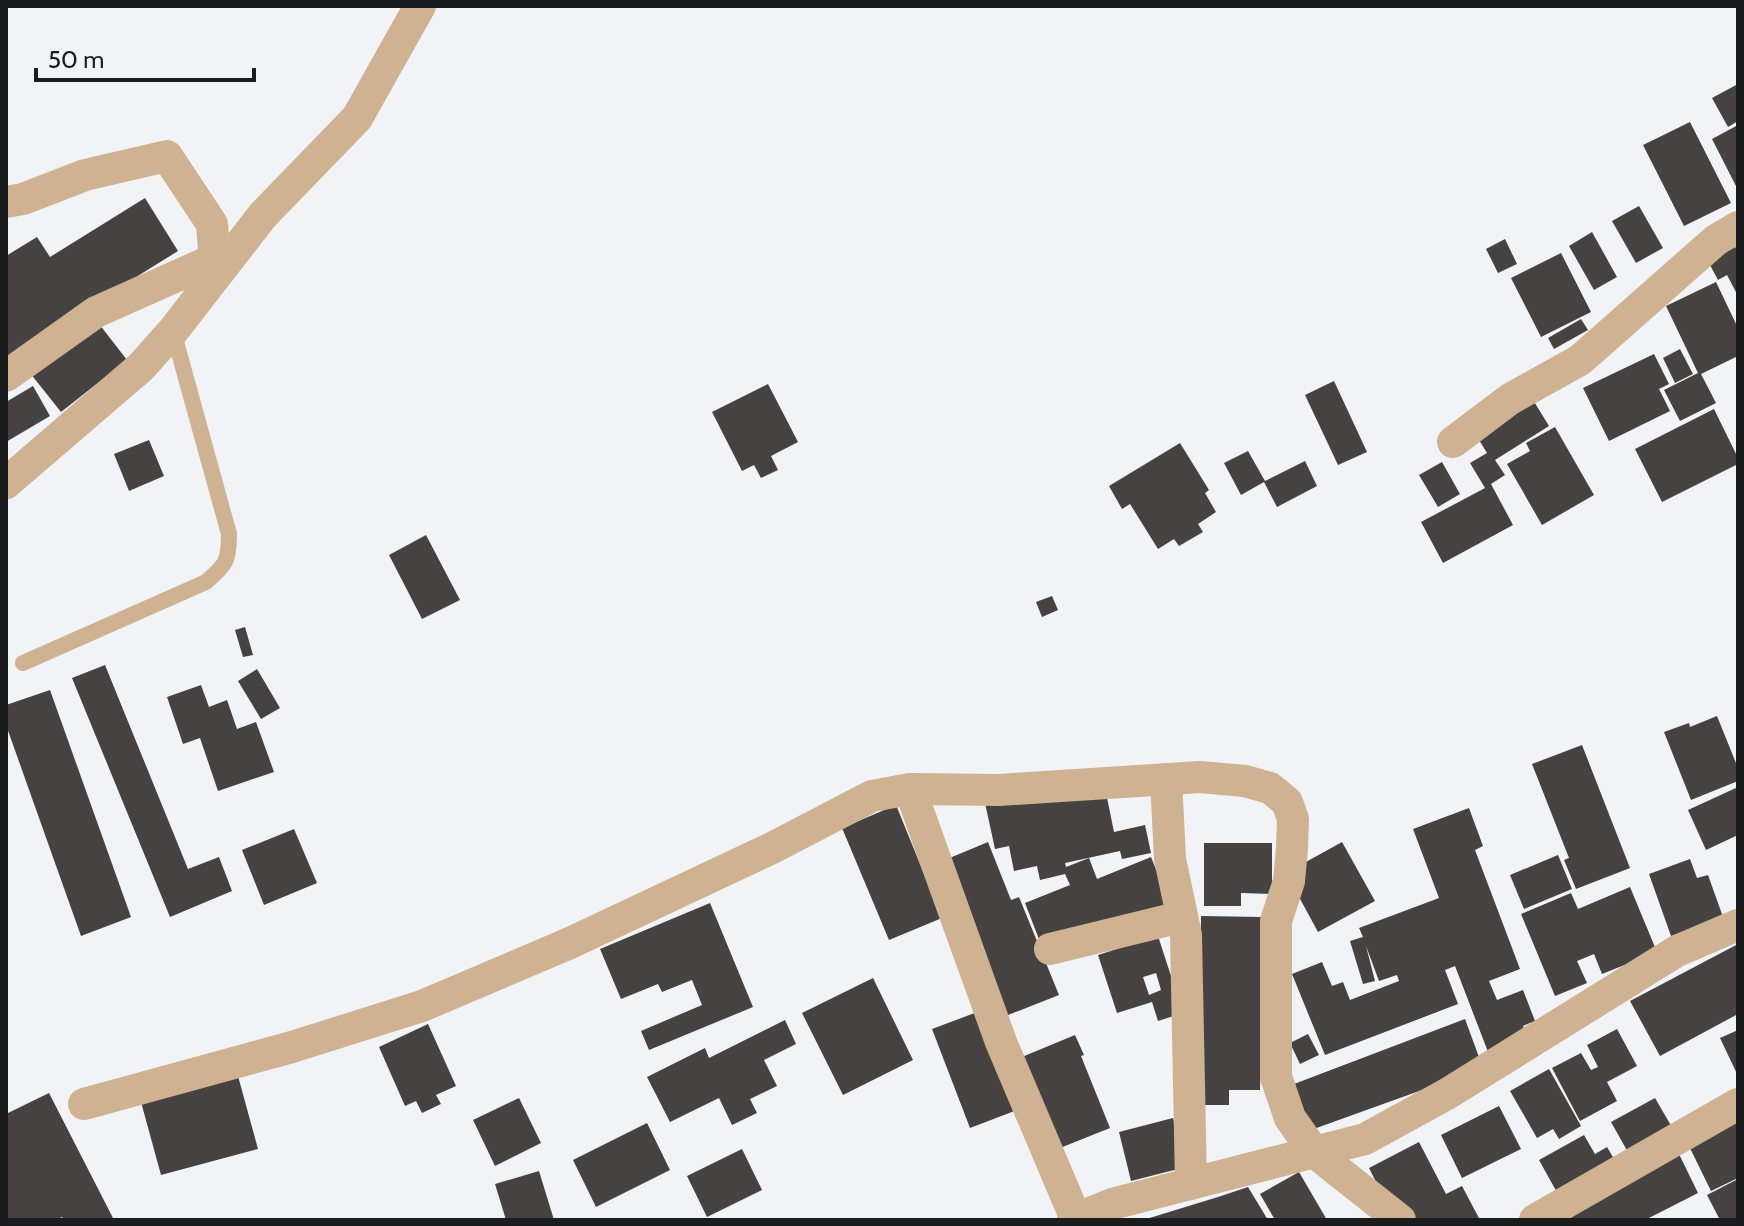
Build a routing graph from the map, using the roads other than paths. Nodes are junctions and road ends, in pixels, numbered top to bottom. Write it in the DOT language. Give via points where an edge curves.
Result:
graph roads {
  1 [pos="420,6"];
  2 [pos="6,202"];
  3 [pos="1738,227"];
  4 [pos="222,261"];
  5 [pos="173,331"];
  6 [pos="6,376"];
  7 [pos="1453,442"];
  8 [pos="6,483"];
  9 [pos="23,663"];
  10 [pos="1166,779"];
  11 [pos="910,789"];
  12 [pos="1181,917"];
  13 [pos="1738,925"];
  14 [pos="1050,949"];
  15 [pos="84,1104"];
  16 [pos="1738,1104"];
  17 [pos="1314,1152"];
  18 [pos="1191,1184"];
  19 [pos="1075,1219"];
  20 [pos="1400,1220"];
  21 [pos="1535,1220"];
  1 -- 4 [label="street" via="357,118"];
  2 -- 4 [label="street" via="85,175 167,156 212,224"];
  3 -- 7 [label="street" via="1716,240 1580,360 1510,399"];
  4 -- 5 [label="street"];
  4 -- 6 [label="street" via="96,312"];
  5 -- 8 [label="street" via="141,367"];
  5 -- 9 [label="lane" via="229,534 224,567 206,582"];
  10 -- 11 [label="street" via="999,790"];
  10 -- 12 [label="street" via="1170,859"];
  10 -- 17 [label="street" via="1245,781 1270,788 1287,802 1293,819 1292,848 1289,881 1276,921 1276,1077 1290,1118"];
  11 -- 15 [label="street" via="872,796 570,943 422,1006"];
  11 -- 19 [label="street" via="1001,1042"];
  12 -- 14 [label="street"];
  12 -- 18 [label="street" via="1186,935"];
  13 -- 17 [label="street" via="1677,951 1365,1139"];
  16 -- 21 [label="street"];
  17 -- 18 [label="street"];
  17 -- 20 [label="street"];
  18 -- 19 [label="street"];
}
